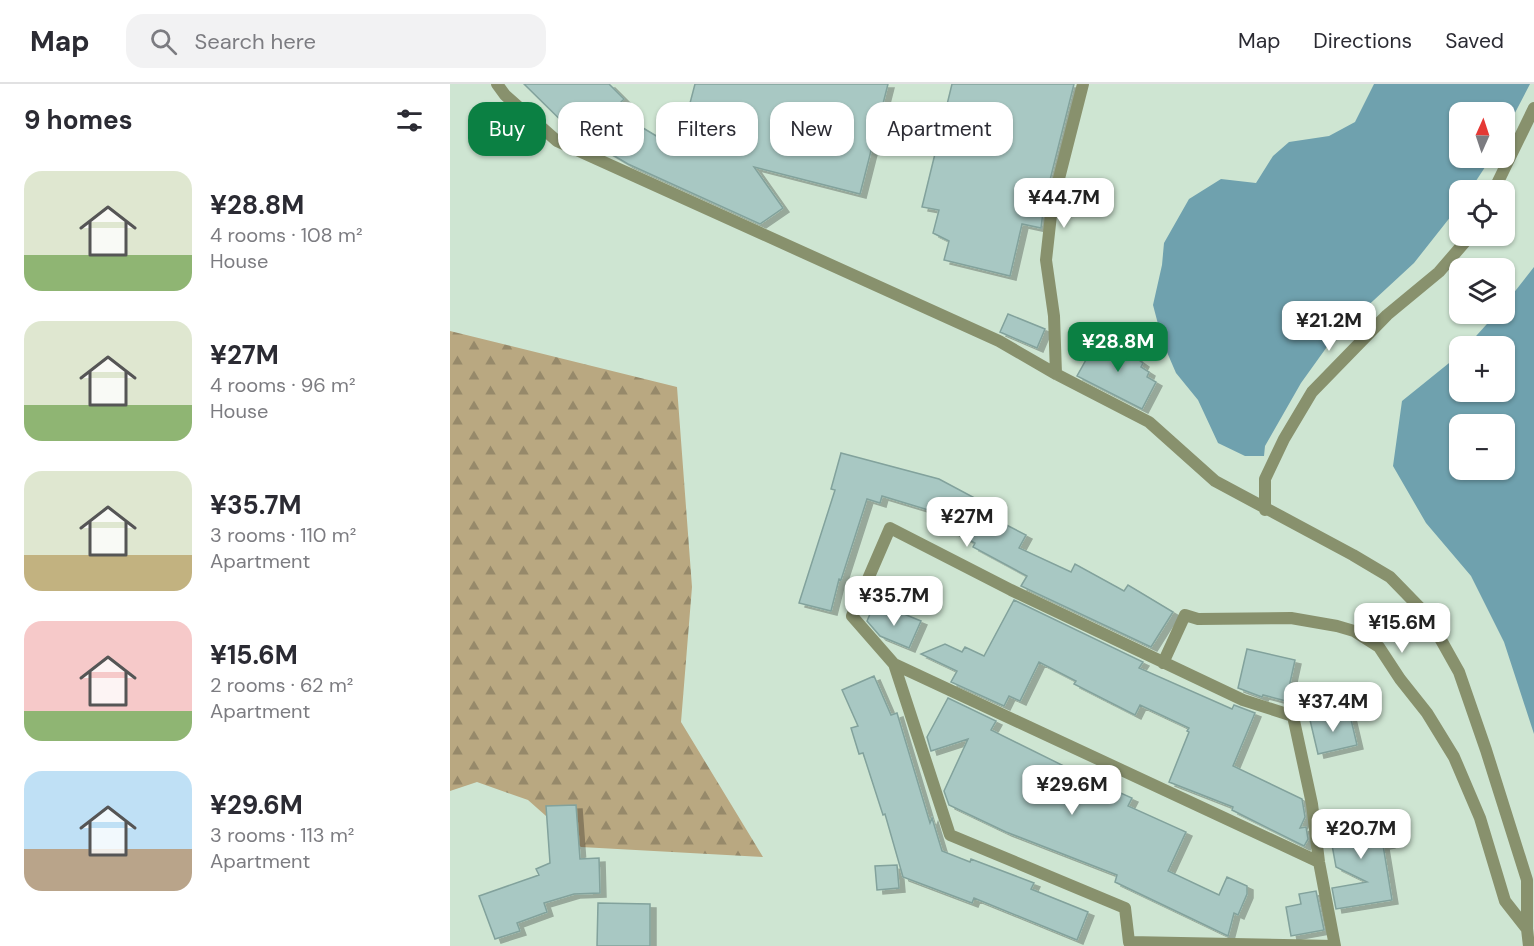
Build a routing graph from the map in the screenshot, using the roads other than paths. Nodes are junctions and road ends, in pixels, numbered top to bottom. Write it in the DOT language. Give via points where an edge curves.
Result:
graph roads {
  1 [pos="497,84"];
  2 [pos="1083,84"];
  3 [pos="1534,108"];
  4 [pos="1499,180"];
  5 [pos="1461,246"];
  6 [pos="1056,374"];
  7 [pos="1265,510"];
  8 [pos="1163,663"];
  9 [pos="894,664"];
  10 [pos="1319,862"];
  11 [pos="1527,930"];
  12 [pos="1529,946"];
  1 -- 6 [label="street" via="557,141 999,341"];
  2 -- 6 [label="street" via="1052,206 1046,260 1054,316"];
  3 -- 4 [label="street"];
  5 -- 7 [label="street" via="1312,392 1265,479"];
  6 -- 7 [label="street" via="1149,422 1215,481"];
  7 -- 11 [label="street" via="1390,577 1427,615 1459,672 1490,760 1527,880"];
  8 -- 9 [label="street" via="890,528 852,616"];
  8 -- 10 [label="street" via="1243,700 1293,716 1312,804"];
  8 -- 11 [label="street" via="1185,615 1291,618 1354,631 1379,647 1454,757 1480,818 1505,901"];
  9 -- 10 [label="street"];
  9 -- 10 [label="street" via="950,835 1125,908 1129,942 1335,946"];
  11 -- 12 [label="street"];
}
